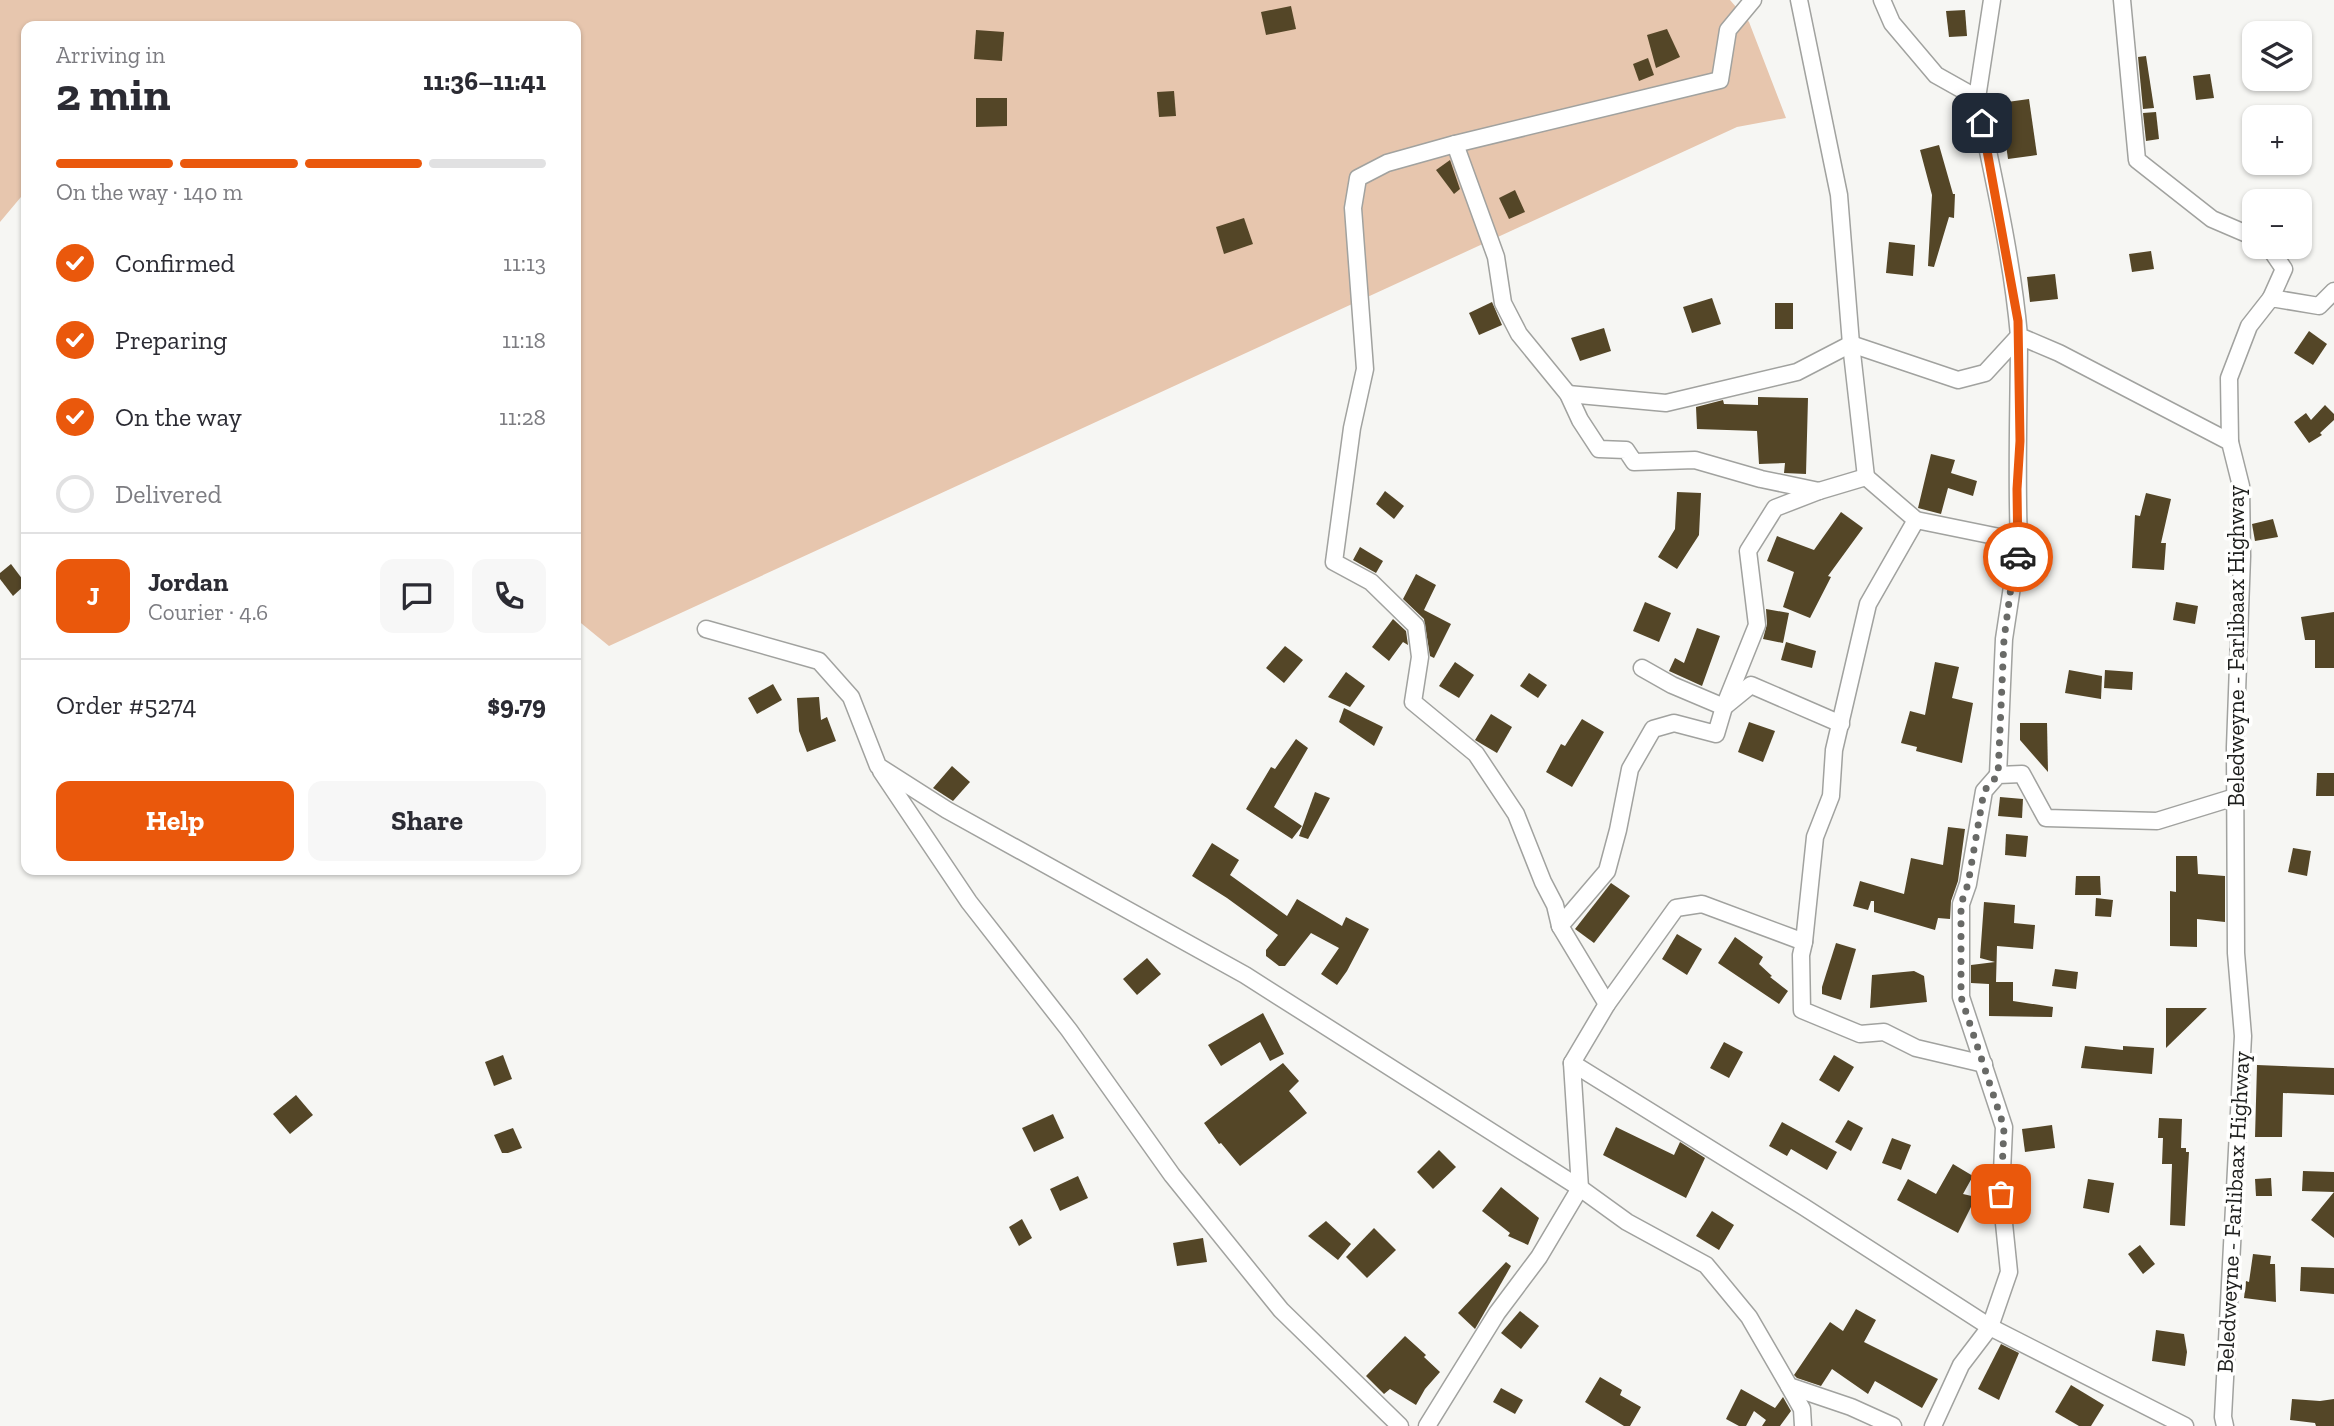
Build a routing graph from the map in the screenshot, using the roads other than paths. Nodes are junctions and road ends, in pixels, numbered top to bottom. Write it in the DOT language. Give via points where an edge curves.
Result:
graph roads {
  1 [pos="1753,0"];
  2 [pos="1799,0"];
  3 [pos="1882,0"];
  4 [pos="1992,0"];
  5 [pos="2122,0"];
  6 [pos="1977,98"];
  7 [pos="1455,144"];
  8 [pos="2242,232"];
  9 [pos="2277,259"];
  10 [pos="2334,291"];
  11 [pos="2272,298"];
  12 [pos="2019,336"];
  13 [pos="1851,344"];
  14 [pos="1568,394"];
  15 [pos="2230,442"];
  16 [pos="1866,477"];
  17 [pos="1819,491"];
  18 [pos="1916,520"];
  19 [pos="2019,541"];
  20 [pos="706,629"];
  21 [pos="1642,668"];
  22 [pos="1724,707"];
  23 [pos="1841,724"];
  24 [pos="878,766"];
  25 [pos="1998,775"];
  26 [pos="2235,797"];
  27 [pos="1560,926"];
  28 [pos="1804,942"];
  29 [pos="1607,1003"];
  30 [pos="1572,1063"];
  31 [pos="1984,1064"];
  32 [pos="1580,1188"];
  33 [pos="1990,1327"];
  34 [pos="1789,1386"];
  35 [pos="1400,1426"];
  36 [pos="1427,1426"];
  37 [pos="1803,1426"];
  38 [pos="1893,1426"];
  39 [pos="1933,1426"];
  40 [pos="2185,1426"];
  41 [pos="2225,1426"];
  1 -- 7 [label="street" via="1728,30 1720,80"];
  2 -- 13 [label="street" via="1839,195"];
  3 -- 6 [label="street" via="1892,23 1936,75"];
  4 -- 6 [label="street"];
  5 -- 8 [label="street" via="2137,160 2212,219"];
  6 -- 12 [label="street"];
  7 -- 14 [label="street" via="1496,257 1503,303 1519,334"];
  7 -- 27 [label="street" via="1387,163 1358,178 1353,208 1365,369 1334,562 1371,582 1416,626 1420,657 1413,702 1476,754 1516,814"];
  9 -- 11 [label="street" via="2284,269"];
  10 -- 11 [label="street" via="2319,306"];
  11 -- 15 [label="street, Beledweyne - Farlibaax Highway" via="2249,326 2229,378"];
  12 -- 13 [label="street" via="1985,373 1958,380"];
  12 -- 15 [label="street"];
  12 -- 19 [label="street"];
  13 -- 14 [label="street" via="1797,372 1666,403"];
  13 -- 16 [label="street"];
  14 -- 17 [label="street" via="1599,449 1626,450 1633,462 1695,460"];
  15 -- 26 [label="street, Beledweyne - Farlibaax Highway" via="2241,486 2242,556"];
  16 -- 17 [label="street"];
  16 -- 18 [label="street"];
  17 -- 22 [label="street" via="1775,508 1748,551 1757,625"];
  18 -- 19 [label="street"];
  18 -- 23 [label="street" via="1868,604"];
  19 -- 25 [label="street" via="2004,639"];
  20 -- 24 [label="street" via="819,660 851,697"];
  21 -- 22 [label="street"];
  22 -- 23 [label="street" via="1751,685"];
  22 -- 27 [label="street" via="1716,734 1674,723 1653,729 1630,769 1606,871"];
  23 -- 28 [label="street" via="1831,796 1815,837"];
  24 -- 32 [label="street" via="947,810 1245,975"];
  24 -- 35 [label="street" via="969,902 1069,1030 1172,1175 1281,1310"];
  25 -- 26 [label="street" via="2022,774 2046,818 2157,821"];
  25 -- 31 [label="street" via="1984,791 1961,904 1961,997"];
  26 -- 41 [label="street, Beledweyne - Farlibaax Highway" via="2236,953 2243,1035"];
  27 -- 29 [label="street"];
  28 -- 29 [label="street" via="1702,904 1676,908"];
  28 -- 31 [label="street" via="1802,1010 1860,1034 1884,1032 1916,1048"];
  29 -- 30 [label="street"];
  30 -- 32 [label="street"];
  30 -- 33 [label="street"];
  31 -- 33 [label="street" via="2004,1127 2001,1194 2009,1272"];
  32 -- 34 [label="street" via="1627,1222 1706,1265 1749,1317"];
  32 -- 36 [label="street"];
  33 -- 39 [label="street" via="1961,1364"];
  33 -- 40 [label="street"];
  34 -- 37 [label="street" via="1802,1409"];
  34 -- 38 [label="street"];
}
